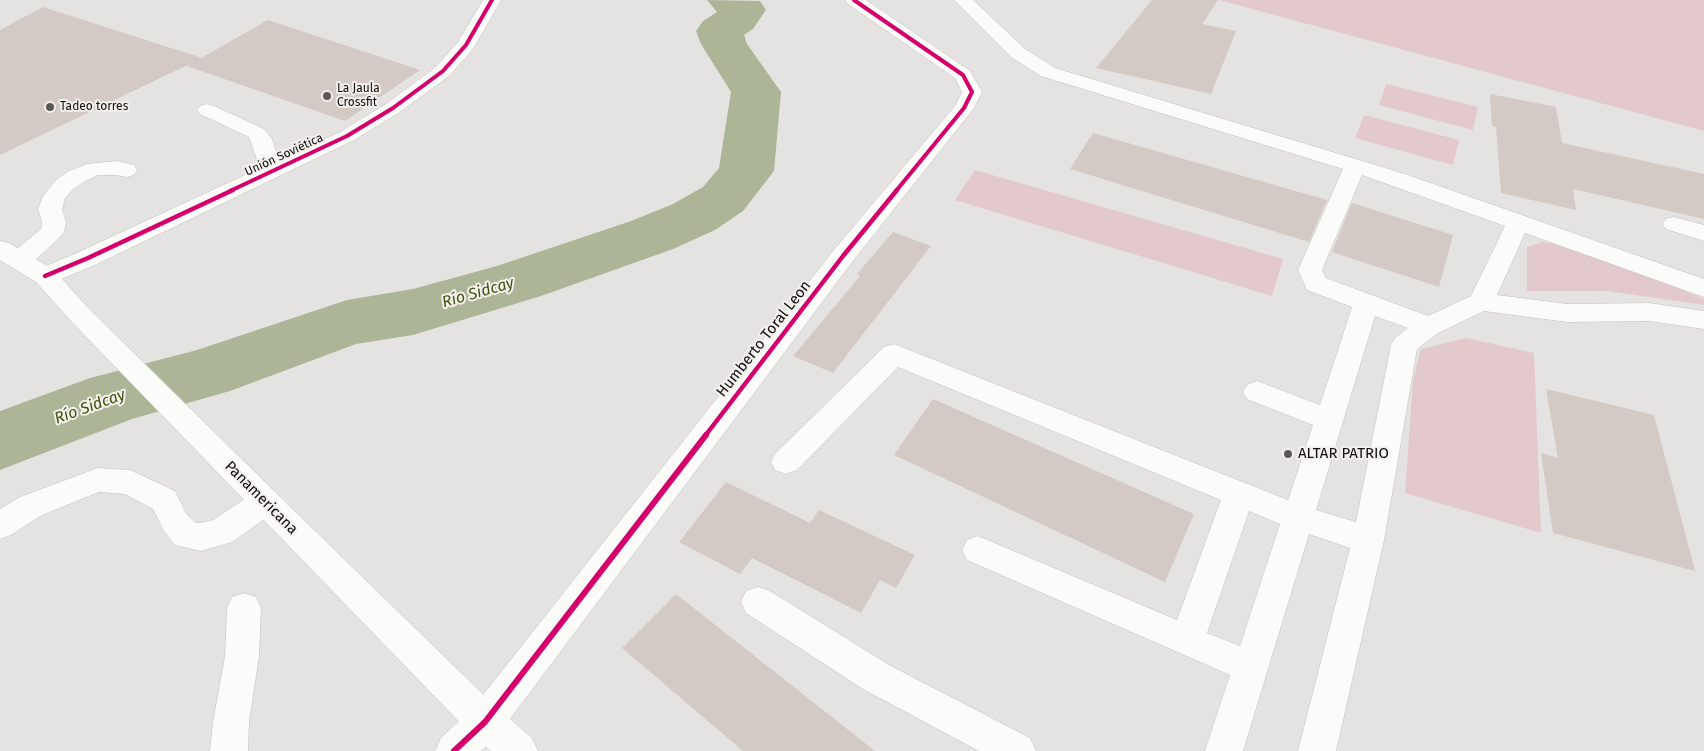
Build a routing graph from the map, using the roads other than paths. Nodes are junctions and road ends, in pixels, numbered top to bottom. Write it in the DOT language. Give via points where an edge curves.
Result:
graph roads {
  1 [pos="492,0"];
  2 [pos="854,0"];
  3 [pos="963,0"];
  4 [pos="207,110"];
  5 [pos="1355,166"];
  6 [pos="126,170"];
  7 [pos="272,171"];
  8 [pos="1519,220"];
  9 [pos="1674,224"];
  10 [pos="1704,233"];
  11 [pos="10,255"];
  12 [pos="45,276"];
  13 [pos="1704,288"];
  14 [pos="1481,302"];
  15 [pos="1366,304"];
  16 [pos="1704,320"];
  17 [pos="1429,326"];
  18 [pos="1257,392"];
  19 [pos="1330,420"];
  20 [pos="786,462"];
  21 [pos="1240,494"];
  22 [pos="265,502"];
  23 [pos="1299,518"];
  24 [pos="0,526"];
  25 [pos="1368,540"];
  26 [pos="978,550"];
  27 [pos="758,602"];
  28 [pos="244,608"];
  29 [pos="1187,641"];
  30 [pos="1251,667"];
  31 [pos="485,722"];
  32 [pos="230,751"];
  33 [pos="454,751"];
  34 [pos="519,751"];
  35 [pos="1017,751"];
  36 [pos="1224,751"];
  37 [pos="1317,751"];
  1 -- 7 [label="street, Unión Soviética" via="466,44 443,71 393,108 347,136"];
  2 -- 31 [label="street, Humberto Toral Leon" via="963,75 972,92 964,108 837,264"];
  3 -- 5 [label="street" via="1018,53 1048,72"];
  4 -- 7 [label="street" via="257,133"];
  5 -- 8 [label="street"];
  5 -- 15 [label="street" via="1310,270 1316,284"];
  6 -- 11 [label="street" via="95,170 65,184 54,196 50,209 54,222 52,232"];
  7 -- 12 [label="street, Unión Soviética"];
  8 -- 13 [label="street"];
  8 -- 14 [label="street"];
  9 -- 10 [label="street"];
  11 -- 12 [label="street, Panamericana"];
  12 -- 22 [label="street, Panamericana"];
  14 -- 16 [label="street" via="1567,313 1649,312"];
  14 -- 17 [label="street"];
  15 -- 17 [label="street"];
  15 -- 19 [label="street"];
  17 -- 25 [label="street" via="1404,345"];
  18 -- 19 [label="street"];
  19 -- 23 [label="street"];
  20 -- 21 [label="street" via="894,354"];
  21 -- 23 [label="street"];
  21 -- 29 [label="street"];
  22 -- 24 [label="street" via="221,532 201,537 186,535 164,500 130,482 98,480 30,506"];
  22 -- 31 [label="street, Panamericana"];
  23 -- 25 [label="street"];
  23 -- 30 [label="street"];
  25 -- 37 [label="street"];
  26 -- 29 [label="street"];
  27 -- 35 [label="street" via="876,677"];
  28 -- 32 [label="street" via="242,656"];
  29 -- 30 [label="street"];
  30 -- 36 [label="street"];
  31 -- 33 [label="street"];
  31 -- 34 [label="street, Panamericana"];
}
